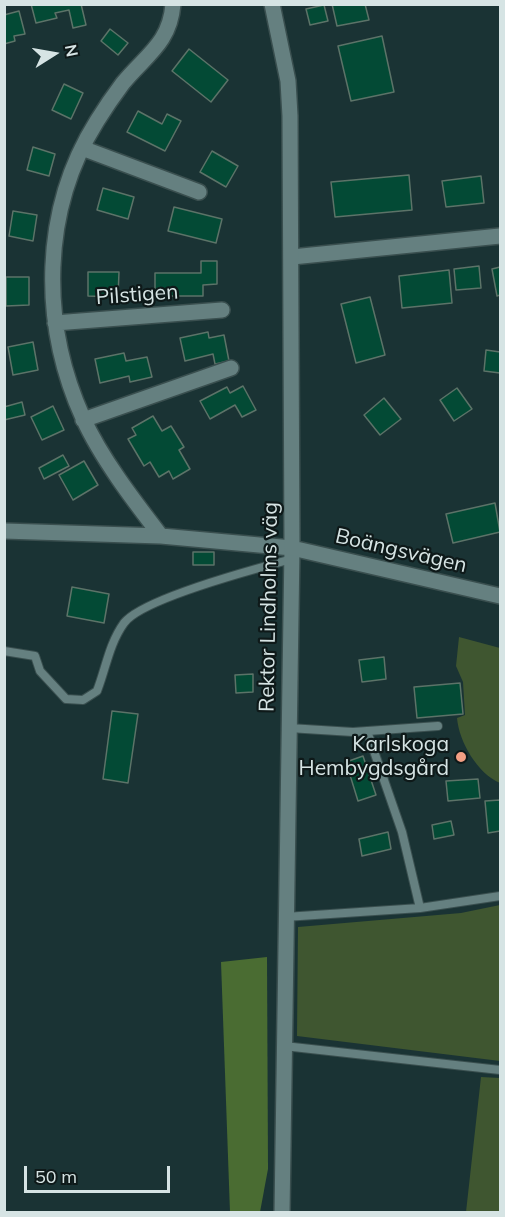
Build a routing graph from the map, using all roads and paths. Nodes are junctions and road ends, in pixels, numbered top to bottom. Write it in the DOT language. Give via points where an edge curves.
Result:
graph roads {
  1 [pos="172,4"];
  2 [pos="273,4"];
  3 [pos="82,148"];
  4 [pos="199,192"];
  5 [pos="501,236"];
  6 [pos="292,257"];
  7 [pos="222,310"];
  8 [pos="55,323"];
  9 [pos="231,368"];
  10 [pos="83,420"];
  11 [pos="4,531"];
  12 [pos="161,536"];
  13 [pos="292,553"];
  14 [pos="501,596"];
  15 [pos="4,651"];
  16 [pos="438,726"];
  17 [pos="288,728"];
  18 [pos="367,731"];
  19 [pos="501,896"];
  20 [pos="420,908"];
  21 [pos="285,917"];
  22 [pos="284,1046"];
  23 [pos="501,1070"];
  24 [pos="282,1212"];
  1 -- 3 [label="street" via="171,22 163,39 124,82"];
  2 -- 6 [label="street, Rektor Lindholms väg" via="288,81"];
  3 -- 4 [label="street"];
  3 -- 8 [label="street" via="65,191 55,237 51,272"];
  5 -- 6 [label="street"];
  6 -- 13 [label="street, Rektor Lindholms väg"];
  7 -- 8 [label="street, Pilstigen"];
  8 -- 10 [label="street" via="64,365"];
  9 -- 10 [label="street"];
  10 -- 12 [label="street"];
  11 -- 12 [label="street, Boängsvägen"];
  12 -- 13 [label="street, Boängsvägen"];
  13 -- 14 [label="street, Boängsvägen"];
  13 -- 15 [label="lane" via="164,599 126,621 109,647 97,692 83,700 66,699 40,671 35,656"];
  13 -- 17 [label="street, Rektor Lindholms väg"];
  16 -- 18 [label="lane"];
  17 -- 18 [label="lane"];
  17 -- 21 [label="street, Rektor Lindholms väg"];
  18 -- 20 [label="lane" via="402,832"];
  19 -- 20 [label="lane"];
  20 -- 21 [label="lane"];
  21 -- 22 [label="street, Rektor Lindholms väg"];
  22 -- 23 [label="lane"];
  22 -- 24 [label="street, Rektor Lindholms väg"];
}
